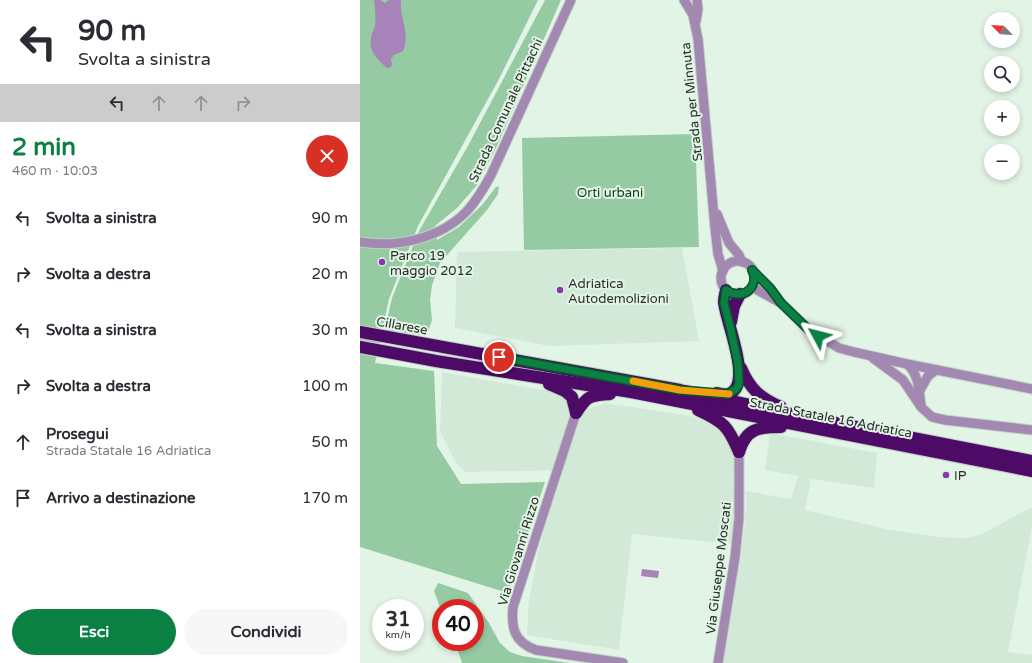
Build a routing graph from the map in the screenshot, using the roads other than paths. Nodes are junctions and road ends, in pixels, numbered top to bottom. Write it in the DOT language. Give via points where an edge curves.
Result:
graph roads {
  1 [pos="571,0"];
  2 [pos="684,0"];
  3 [pos="697,0"];
  4 [pos="695,25"];
  5 [pos="714,203"];
  6 [pos="360,242"];
  7 [pos="742,262"];
  8 [pos="752,270"];
  9 [pos="723,271"];
  10 [pos="752,287"];
  11 [pos="726,290"];
  12 [pos="740,294"];
  13 [pos="781,303"];
  14 [pos="730,326"];
  15 [pos="360,332"];
  16 [pos="439,346"];
  17 [pos="360,347"];
  18 [pos="870,356"];
  19 [pos="738,363"];
  20 [pos="907,364"];
  21 [pos="936,370"];
  22 [pos="521,375"];
  23 [pos="908,386"];
  24 [pos="1032,389"];
  25 [pos="630,392"];
  26 [pos="919,392"];
  27 [pos="678,395"];
  28 [pos="921,406"];
  29 [pos="576,413"];
  30 [pos="805,422"];
  31 [pos="1032,430"];
  32 [pos="739,452"];
  33 [pos="1032,461"];
  34 [pos="1032,471"];
  35 [pos="623,663"];
  36 [pos="718,663"];
  1 -- 6 [label="street, Strada Comunale Pittachi" via="485,186 466,212 452,223 420,238 400,243"];
  2 -- 4 [label="street, Strada per Minnuta" via="693,15"];
  3 -- 4 [label="street"];
  4 -- 5 [label="street, Strada per Minnuta"];
  5 -- 7 [label="street, Strada per Minnuta" via="718,219"];
  5 -- 9 [label="street, Strada per Minnuta" via="718,254"];
  7 -- 8 [label="street"];
  7 -- 9 [label="street" via="730,263"];
  8 -- 10 [label="street"];
  8 -- 13 [label="street"];
  9 -- 11 [label="street" via="721,279"];
  10 -- 12 [label="street"];
  10 -- 13 [label="street"];
  11 -- 12 [label="street"];
  11 -- 14 [label="highway" via="724,303"];
  12 -- 14 [label="highway" via="734,306"];
  13 -- 18 [label="street" via="809,330 827,342"];
  14 -- 19 [label="highway"];
  15 -- 16 [label="highway, Cillarese"];
  16 -- 27 [label="highway, Strada Statale 16 Adriatica"];
  17 -- 22 [label="highway, Strada Statale 16 Adriatica"];
  18 -- 20 [label="street"];
  18 -- 23 [label="street"];
  19 -- 27 [label="highway" via="739,384 728,394"];
  19 -- 30 [label="highway" via="747,382 758,394"];
  20 -- 21 [label="street"];
  20 -- 23 [label="street" via="904,371"];
  20 -- 26 [label="street" via="916,378"];
  21 -- 24 [label="street"];
  21 -- 26 [label="street" via="928,376"];
  22 -- 25 [label="highway, Strada Statale 16 Adriatica"];
  22 -- 29 [label="highway" via="565,391 572,397"];
  23 -- 28 [label="street"];
  25 -- 27 [label="highway, Strada Statale 16 Adriatica"];
  25 -- 29 [label="highway" via="591,395 583,401"];
  26 -- 28 [label="street"];
  27 -- 30 [label="highway, Strada Statale 16 Adriatica"];
  27 -- 32 [label="highway" via="717,418 726,427"];
  28 -- 31 [label="street" via="932,417"];
  29 -- 35 [label="street, Via Giovanni Rizzo" via="513,607 511,622 517,636 526,646 536,650"];
  30 -- 32 [label="highway" via="755,430 746,435"];
  30 -- 33 [label="highway, Strada Statale 16 Adriatica"];
  30 -- 34 [label="highway, Strada Statale 16 Adriatica"];
  32 -- 36 [label="street, Via Giuseppe Moscati" via="739,518"];
}
